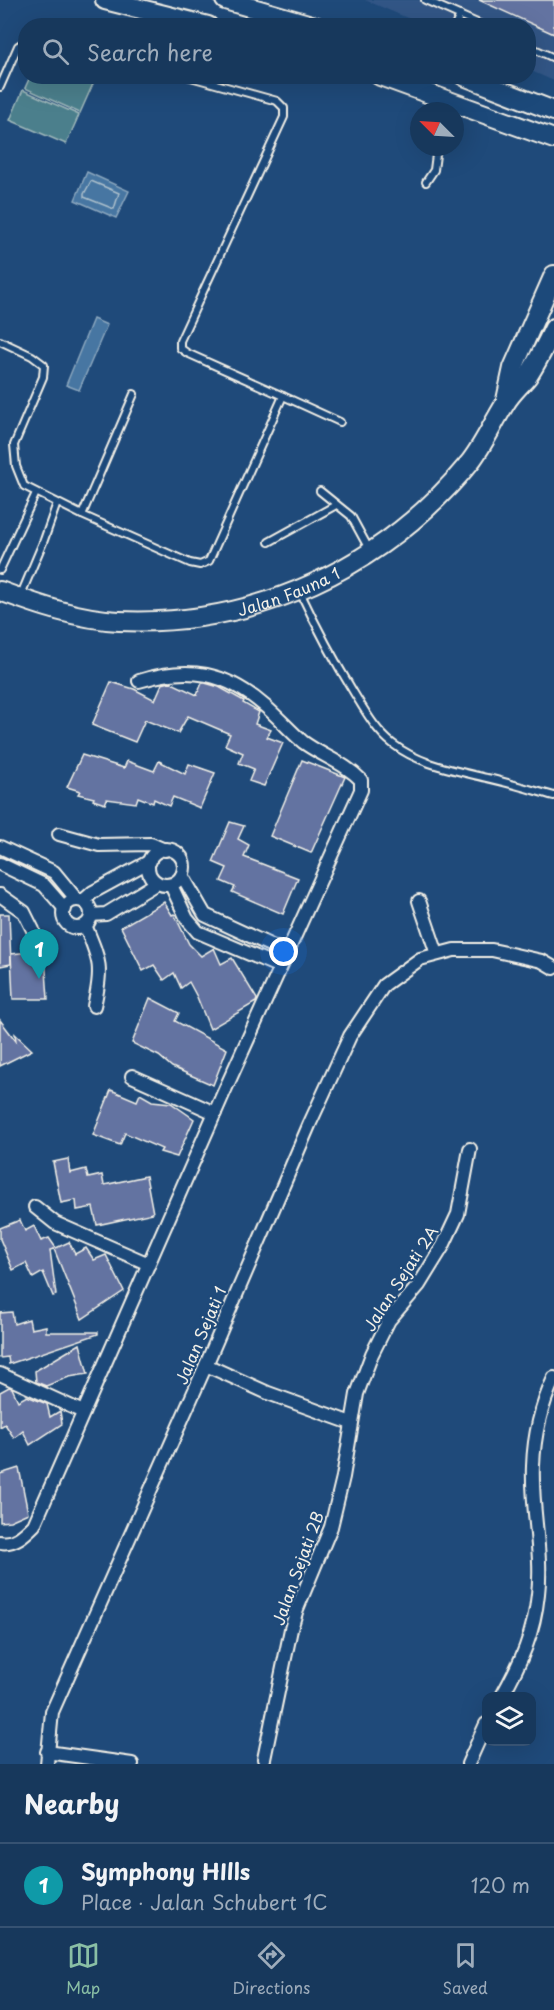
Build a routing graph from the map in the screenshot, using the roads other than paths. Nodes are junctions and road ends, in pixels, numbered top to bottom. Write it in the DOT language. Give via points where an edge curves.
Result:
graph roads {
  1 [pos="105,0"];
  2 [pos="225,0"];
  3 [pos="425,0"];
  4 [pos="459,15"];
  5 [pos="176,18"];
  6 [pos="287,18"];
  7 [pos="458,18"];
  8 [pos="466,18"];
  9 [pos="18,46"];
  10 [pos="536,50"];
  11 [pos="554,58"];
  12 [pos="217,84"];
  13 [pos="398,84"];
  14 [pos="487,84"];
  15 [pos="0,87"];
  16 [pos="440,102"];
  17 [pos="551,109"];
  18 [pos="464,111"];
  19 [pos="550,140"];
  20 [pos="436,156"];
  21 [pos="426,182"];
  22 [pos="554,275"];
  23 [pos="554,328"];
  24 [pos="0,341"];
  25 [pos="134,394"];
  26 [pos="283,396"];
  27 [pos="506,402"];
  28 [pos="340,422"];
  29 [pos="320,491"];
  30 [pos="36,493"];
  31 [pos="57,503"];
  32 [pos="336,505"];
  33 [pos="82,515"];
  34 [pos="268,542"];
  35 [pos="371,553"];
  36 [pos="0,570"];
  37 [pos="0,591"];
  38 [pos="299,591"];
  39 [pos="19,598"];
  40 [pos="139,681"];
  41 [pos="554,796"];
  42 [pos="59,834"];
  43 [pos="0,847"];
  44 [pos="165,850"];
  45 [pos="150,861"];
  46 [pos="0,864"];
  47 [pos="182,875"];
  48 [pos="157,883"];
  49 [pos="171,885"];
  50 [pos="0,895"];
  51 [pos="80,901"];
  52 [pos="419,901"];
  53 [pos="65,909"];
  54 [pos="205,915"];
  55 [pos="88,920"];
  56 [pos="33,930"];
  57 [pos="198,932"];
  58 [pos="437,954"];
  59 [pos="283,960"];
  60 [pos="554,968"];
  61 [pos="94,1006"];
  62 [pos="132,1076"];
  63 [pos="215,1113"];
  64 [pos="470,1149"];
  65 [pos="35,1207"];
  66 [pos="148,1264"];
  67 [pos="206,1365"];
  68 [pos="0,1374"];
  69 [pos="554,1378"];
  70 [pos="83,1412"];
  71 [pos="351,1423"];
  72 [pos="0,1542"];
  73 [pos="503,1692"];
  74 [pos="482,1733"];
  75 [pos="47,1758"];
  76 [pos="264,1759"];
  77 [pos="132,1764"];
  78 [pos="468,1764"];
  1 -- 5 [label="street"];
  2 -- 6 [label="street"];
  3 -- 4 [label="lane"];
  4 -- 7 [label="lane"];
  4 -- 8 [label="lane"];
  9 -- 15 [label="lane"];
  10 -- 11 [label="lane"];
  12 -- 26 [label="lane" via="277,100 284,108 284,117 180,348"];
  13 -- 16 [label="street"];
  14 -- 17 [label="street"];
  18 -- 19 [label="street"];
  20 -- 21 [label="lane" via="434,170"];
  22 -- 27 [label="street, Jalan Fauna 1" via="513,368"];
  23 -- 27 [label="street, Jalan Fauna 1" via="527,377"];
  24 -- 30 [label="lane" via="44,365 43,377 14,445 16,466 24,486"];
  25 -- 33 [label="lane"];
  26 -- 28 [label="lane"];
  26 -- 33 [label="lane" via="209,561 200,565 190,563"];
  27 -- 35 [label="street, Jalan Fauna 1" via="490,432 456,477 407,526"];
  29 -- 32 [label="lane"];
  30 -- 31 [label="lane"];
  30 -- 36 [label="lane"];
  31 -- 33 [label="lane"];
  31 -- 39 [label="lane"];
  32 -- 34 [label="lane"];
  32 -- 35 [label="lane" via="351,516"];
  35 -- 38 [label="street, Jalan Fauna 1"];
  37 -- 39 [label="street, Jalan Fauna 1"];
  38 -- 39 [label="street, Jalan Fauna 1" via="182,620 117,621 66,613"];
  38 -- 41 [label="lane" via="371,721 392,744 441,768"];
  40 -- 59 [label="street" via="191,671 232,683 267,708 307,745 361,780 361,790"];
  42 -- 44 [label="street" via="99,845 151,844"];
  43 -- 51 [label="street" via="54,872"];
  44 -- 45 [label="street" via="157,852"];
  44 -- 47 [label="street" via="174,851 183,860"];
  45 -- 48 [label="street" via="150,875"];
  45 -- 51 [label="street"];
  46 -- 53 [label="street" via="44,885"];
  47 -- 49 [label="street"];
  47 -- 54 [label="street"];
  48 -- 49 [label="street"];
  48 -- 55 [label="street" via="106,914"];
  49 -- 57 [label="street" via="187,919"];
  50 -- 56 [label="street" via="24,912"];
  51 -- 53 [label="street" via="70,902"];
  51 -- 55 [label="street" via="90,907"];
  52 -- 58 [label="street"];
  53 -- 55 [label="street" via="68,923 76,927"];
  54 -- 57 [label="street"];
  54 -- 59 [label="street"];
  55 -- 61 [label="street" via="101,976"];
  57 -- 59 [label="street"];
  58 -- 60 [label="street, Jalan Sejati 1" via="492,950 542,961"];
  58 -- 67 [label="street, Jalan Sejati 1" via="420,959 384,985 350,1036"];
  59 -- 63 [label="street"];
  62 -- 63 [label="street"];
  63 -- 66 [label="street"];
  64 -- 71 [label="street, Jalan Sejati 2A" via="458,1214 419,1285 389,1320 357,1395"];
  65 -- 66 [label="street" via="55,1223"];
  66 -- 70 [label="street"];
  67 -- 71 [label="street"];
  67 -- 75 [label="street, Jalan Sejati 1" via="52,1712"];
  68 -- 70 [label="street"];
  69 -- 73 [label="street" via="536,1431 533,1468 538,1593 529,1642"];
  70 -- 72 [label="street" via="34,1525 22,1536"];
  71 -- 76 [label="street, Jalan Sejati 2B" via="331,1527 291,1629"];
  74 -- 78 [label="street"];
  75 -- 77 [label="street"];
}
